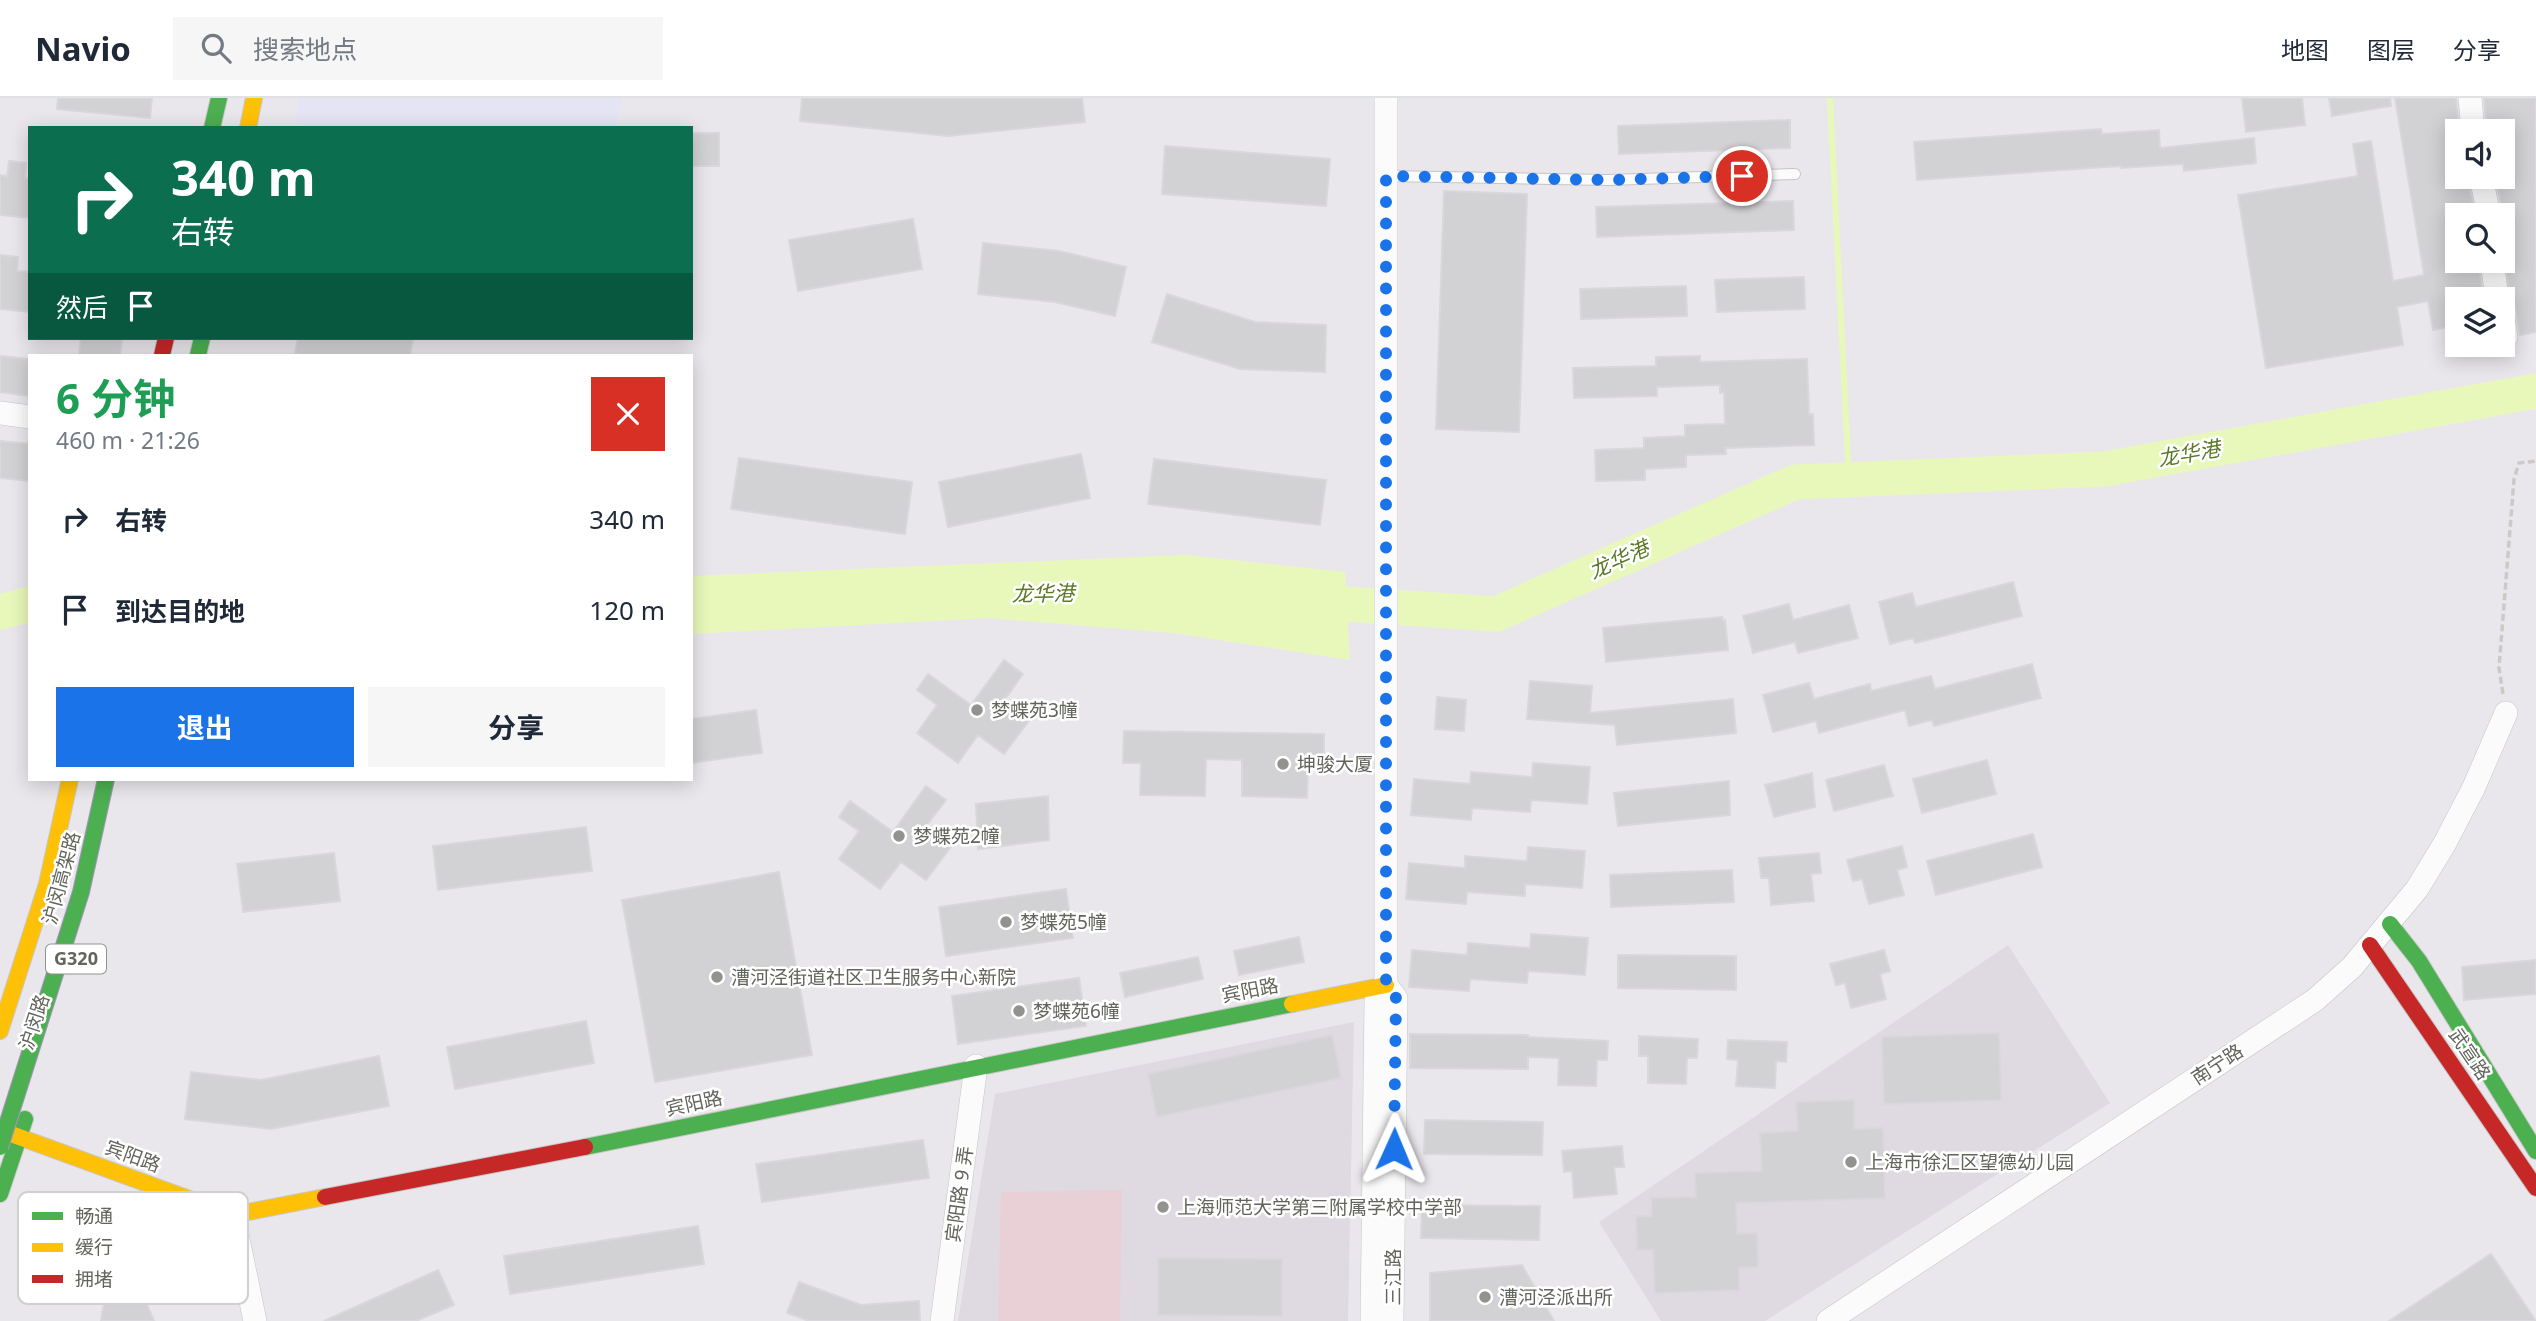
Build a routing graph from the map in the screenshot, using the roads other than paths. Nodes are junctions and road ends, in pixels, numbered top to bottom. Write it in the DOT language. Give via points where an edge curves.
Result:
graph roads {
  1 [pos="205,98"];
  2 [pos="219,98"];
  3 [pos="254,98"];
  4 [pos="271,98"];
  5 [pos="1386,98"];
  6 [pos="2469,98"];
  7 [pos="2470,119"];
  8 [pos="199,126"];
  9 [pos="212,126"];
  10 [pos="247,126"];
  11 [pos="264,126"];
  12 [pos="1796,174"];
  13 [pos="1386,176"];
  14 [pos="0,413"];
  15 [pos="28,417"];
  16 [pos="2506,713"];
  17 [pos="60,781"];
  18 [pos="70,781"];
  19 [pos="106,781"];
  20 [pos="121,781"];
  21 [pos="2390,924"];
  22 [pos="2370,944"];
  23 [pos="1386,985"];
  24 [pos="0,1004"];
  25 [pos="0,1031"];
  26 [pos="976,1066"];
  27 [pos="0,1130"];
  28 [pos="20,1136"];
  29 [pos="0,1147"];
  30 [pos="2536,1151"];
  31 [pos="2536,1188"];
  32 [pos="171,1192"];
  33 [pos="0,1194"];
  34 [pos="248,1212"];
  35 [pos="248,1291"];
  36 [pos="254,1321"];
  37 [pos="942,1321"];
  38 [pos="1372,1321"];
  39 [pos="1392,1321"];
  40 [pos="1828,1321"];
  1 -- 8 [label="main road"];
  2 -- 9 [label="main road"];
  3 -- 10 [label="main road"];
  4 -- 11 [label="main road"];
  5 -- 13 [label="street, 三江路"];
  6 -- 7 [label="street"];
  12 -- 13 [label="lane" via="1608,180"];
  13 -- 23 [label="street, 三江路"];
  14 -- 15 [label="street"];
  16 -- 21 [label="street, 南宁路" via="2445,843"];
  17 -- 24 [label="main road, 沪闵路 / G320" via="39,879"];
  18 -- 25 [label="main road, 沪闵高架路" via="47,884"];
  19 -- 29 [label="main road, 沪闵高架路, bridge" via="81,892"];
  20 -- 28 [label="main road, 沪闵路 / G320" via="95,897"];
  21 -- 22 [label="street, 南宁路"];
  21 -- 30 [label="main road" via="2419,961"];
  22 -- 31 [label="main road, 武宣路"];
  22 -- 40 [label="street, 南宁路" via="2315,1000"];
  23 -- 26 [label="main road, 宾阳路"];
  23 -- 38 [label="street, 三江路" via="1376,1001"];
  23 -- 39 [label="street, 三江路" via="1396,998"];
  26 -- 34 [label="main road, 宾阳路"];
  26 -- 37 [label="street, 宾阳路 9 弄"];
  27 -- 28 [label="main road, 宾阳路"];
  28 -- 32 [label="main road, 宾阳路"];
  28 -- 33 [label="main road, 沪闵路 / G320"];
  35 -- 36 [label="street"];
}
